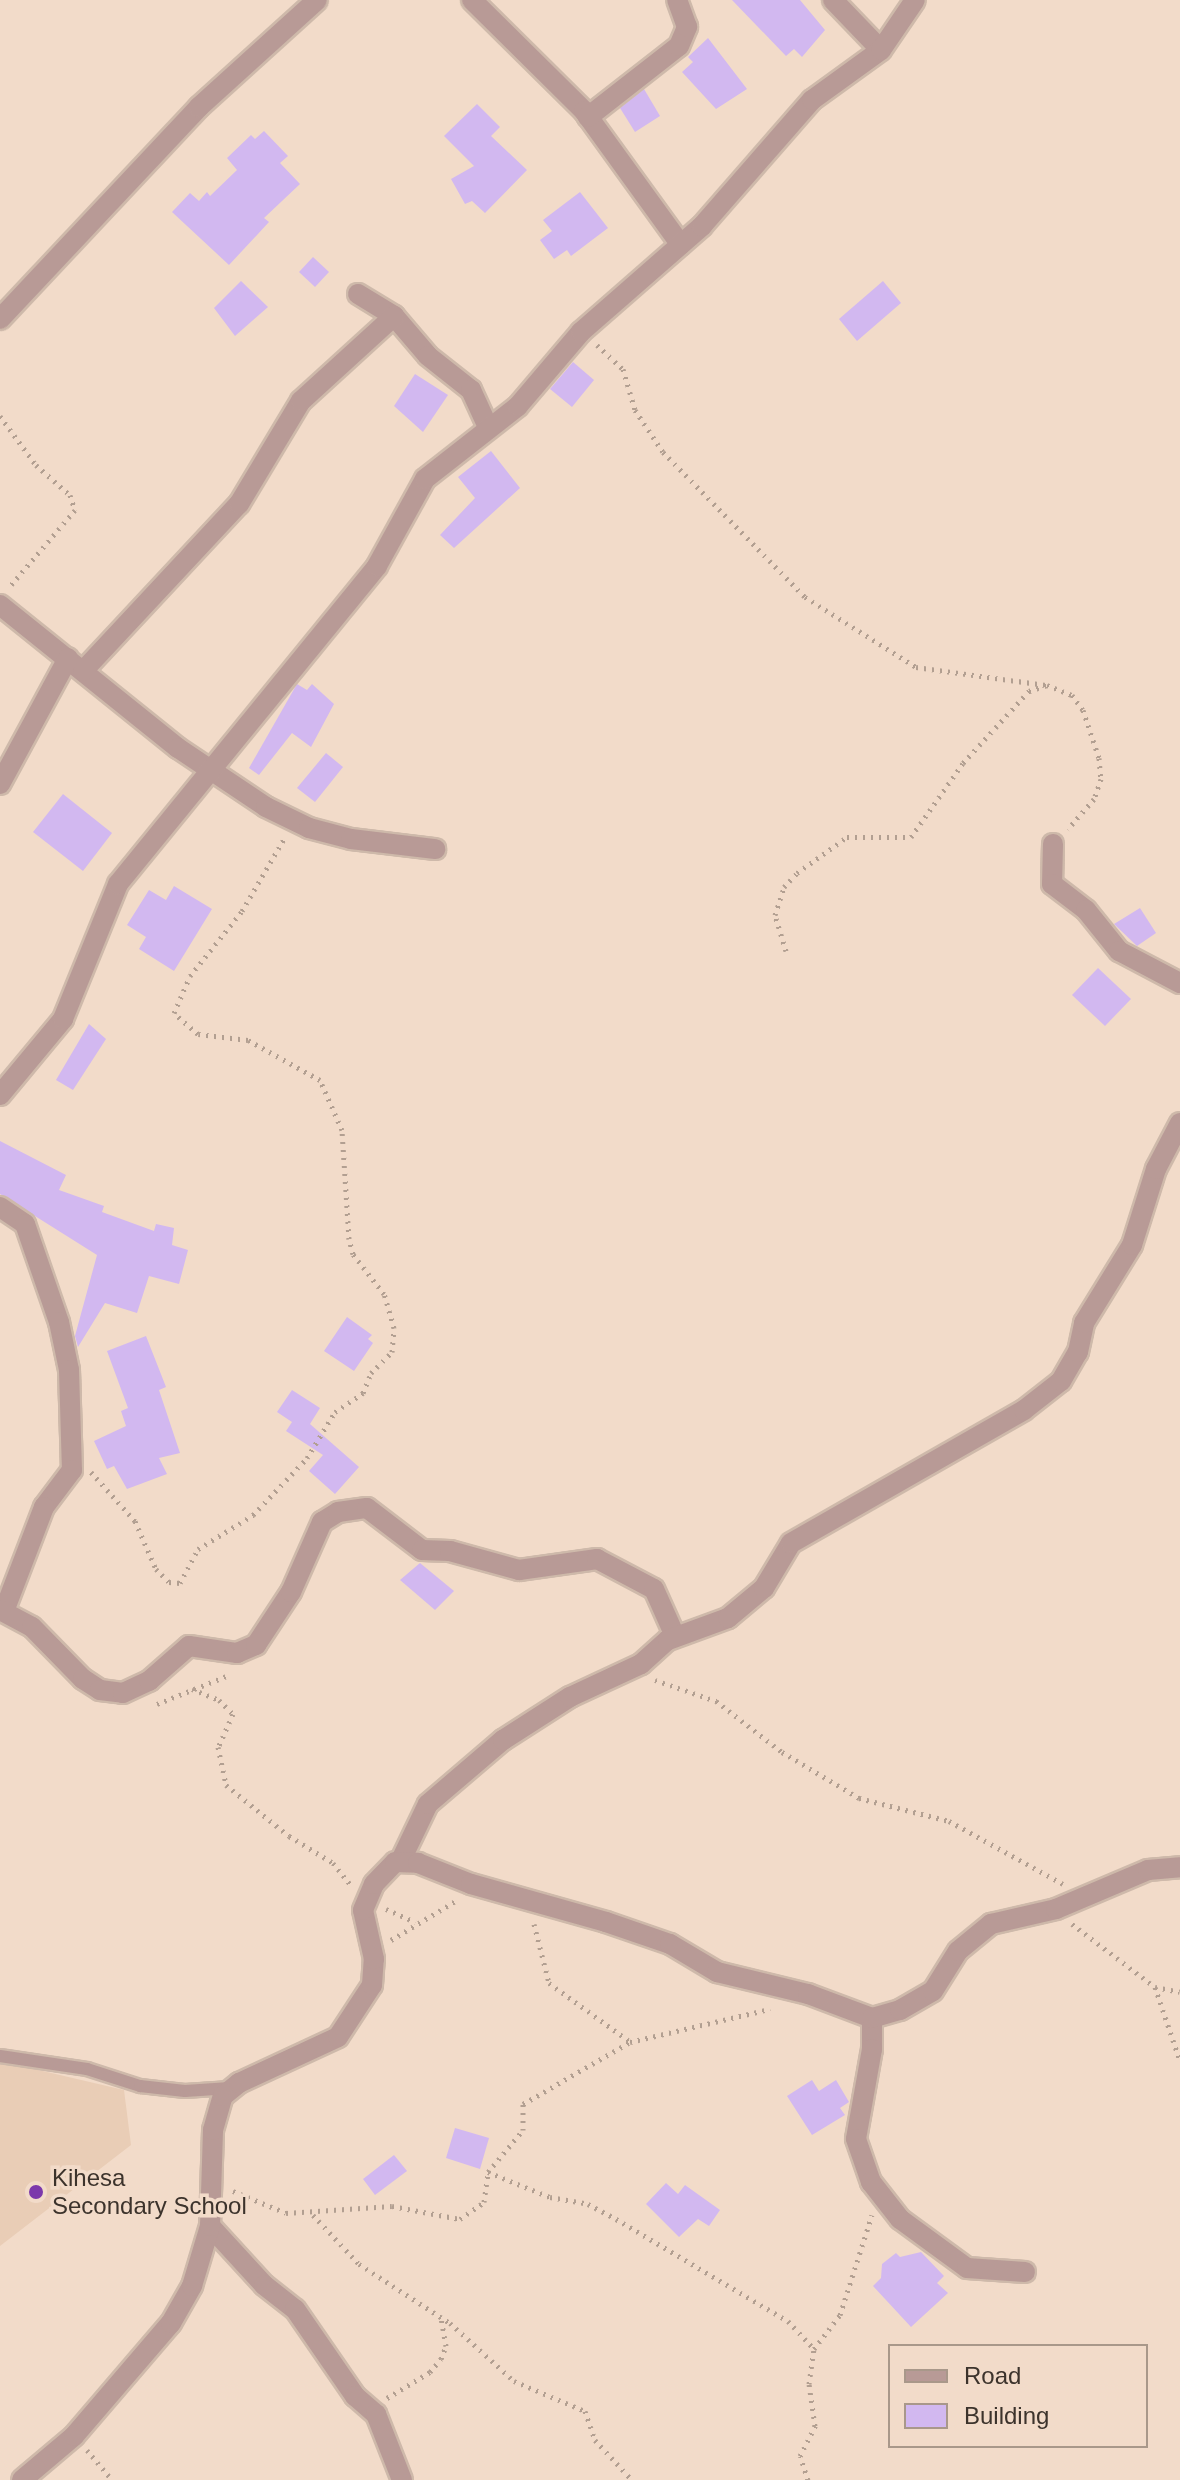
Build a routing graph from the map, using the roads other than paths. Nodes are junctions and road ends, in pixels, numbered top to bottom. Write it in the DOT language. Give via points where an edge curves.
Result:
graph roads {
  1 [pos="317,0"];
  2 [pos="472,0"];
  3 [pos="677,0"];
  4 [pos="833,0"];
  5 [pos="915,0"];
  6 [pos="881,50"];
  7 [pos="588,117"];
  8 [pos="681,245"];
  9 [pos="358,294"];
  10 [pos="394,316"];
  11 [pos="0,319"];
  12 [pos="488,427"];
  13 [pos="3,598"];
  14 [pos="76,665"];
  15 [pos="207,770"];
  16 [pos="0,784"];
  17 [pos="1053,844"];
  18 [pos="435,849"];
  19 [pos="1180,983"];
  20 [pos="0,1095"];
  21 [pos="1180,1123"];
  22 [pos="0,1207"];
  23 [pos="2,1611"];
  24 [pos="675,1636"];
  25 [pos="401,1860"];
  26 [pos="1180,1867"];
  27 [pos="872,2018"];
  28 [pos="0,2056"];
  29 [pos="230,2088"];
  30 [pos="210,2226"];
  31 [pos="1025,2272"];
  32 [pos="22,2480"];
  33 [pos="402,2480"];
  1 -- 11 [label="street" via="199,107"];
  2 -- 7 [label="street"];
  3 -- 7 [label="street" via="687,27 679,46"];
  4 -- 6 [label="street"];
  5 -- 6 [label="street"];
  6 -- 8 [label="street" via="812,100"];
  7 -- 8 [label="street"];
  8 -- 12 [label="street" via="581,332 518,406"];
  9 -- 10 [label="street"];
  10 -- 12 [label="street" via="428,356 479,400"];
  10 -- 14 [label="street" via="301,401 239,504"];
  12 -- 15 [label="street" via="425,479 377,566"];
  13 -- 14 [label="street"];
  14 -- 15 [label="street"];
  14 -- 16 [label="street"];
  15 -- 18 [label="street" via="294,821 351,839"];
  15 -- 20 [label="street" via="118,884 63,1019"];
  17 -- 19 [label="street" via="1052,884 1086,910 1119,951"];
  21 -- 24 [label="street" via="1156,1169 1132,1245 1084,1323 1078,1352 1061,1381 1024,1410 791,1543 764,1588 728,1618"];
  22 -- 23 [label="street" via="25,1224 59,1322 69,1370 72,1470 44,1507"];
  23 -- 24 [label="street" via="32,1627 83,1679 119,1694 149,1681 189,1646 237,1653 256,1645 291,1592 322,1522 351,1508 381,1515 416,1548 450,1551 510,1569 597,1559 654,1589"];
  24 -- 25 [label="street" via="625,1673 570,1697 503,1740 428,1804"];
  25 -- 27 [label="street" via="653,1937 717,1972"];
  25 -- 29 [label="street" via="382,1873 363,1910 374,1959 372,1985 338,2037"];
  26 -- 27 [label="street" via="1148,1870 1089,1898 1000,1920 958,1951 933,1991 900,2010"];
  27 -- 31 [label="street" via="872,2049 856,2139 879,2191 900,2219 967,2268"];
  28 -- 29 [label="lane" via="87,2069 140,2086"];
  29 -- 30 [label="street" via="213,2130"];
  30 -- 32 [label="street" via="192,2286 171,2323 81,2428"];
  30 -- 33 [label="street" via="264,2285 295,2309 355,2396 376,2414"];
}
